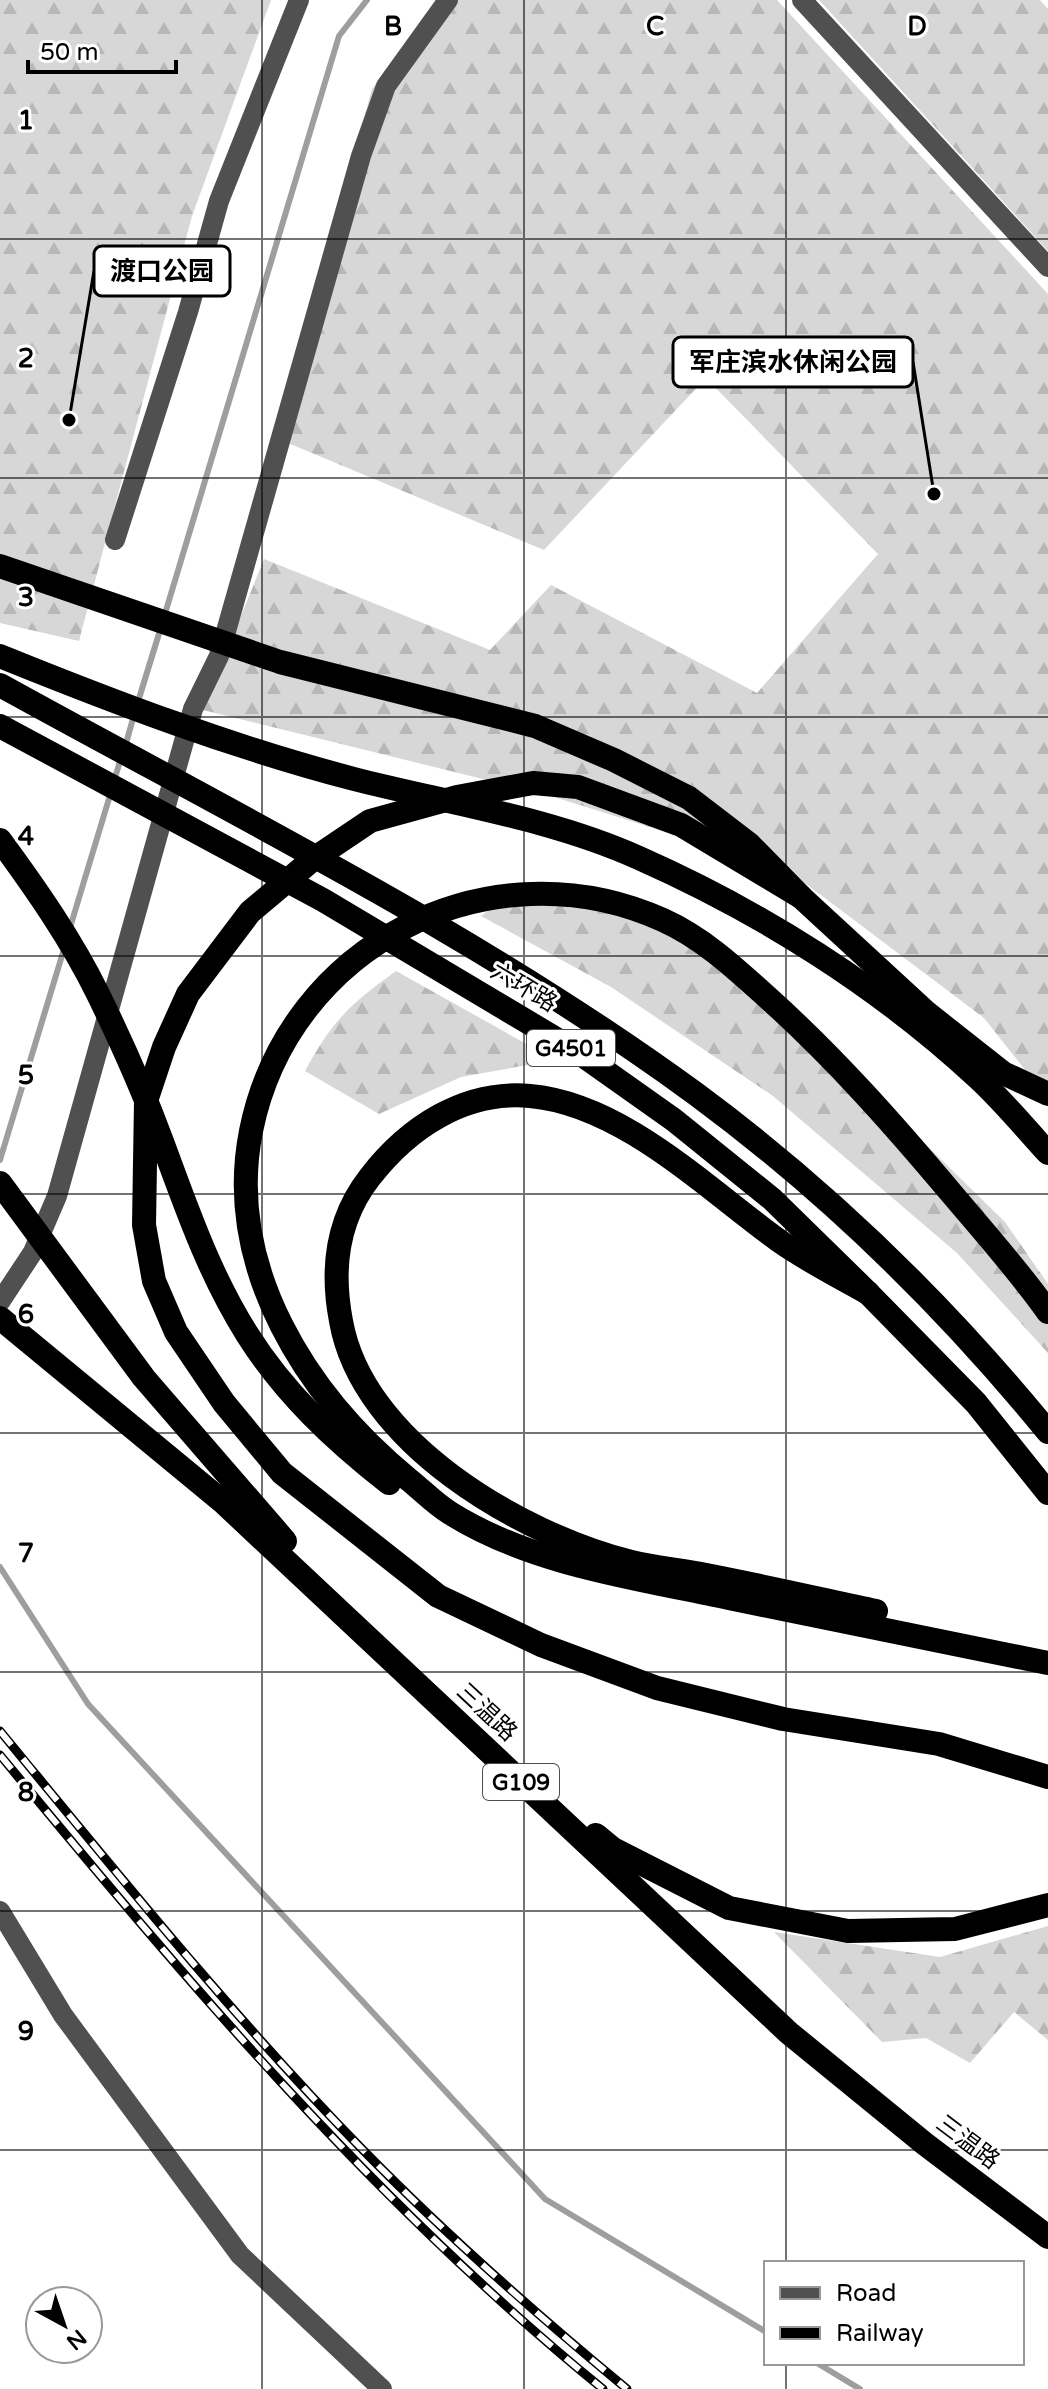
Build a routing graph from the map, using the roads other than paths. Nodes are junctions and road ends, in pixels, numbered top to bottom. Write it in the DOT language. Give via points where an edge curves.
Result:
graph roads {
  1 [pos="299,0"];
  2 [pos="448,0"];
  3 [pos="802,0"];
  4 [pos="1048,267"];
  5 [pos="115,540"];
  6 [pos="0,566"];
  7 [pos="0,656"];
  8 [pos="0,685"];
  9 [pos="0,726"];
  10 [pos="0,840"];
  11 [pos="801,897"];
  12 [pos="1048,1094"];
  13 [pos="1048,1153"];
  14 [pos="0,1183"];
  15 [pos="868,1293"];
  16 [pos="0,1302"];
  17 [pos="1048,1312"];
  18 [pos="0,1318"];
  19 [pos="1048,1432"];
  20 [pos="1048,1493"];
  21 [pos="450,1513"];
  22 [pos="543,1541"];
  23 [pos="1048,1648"];
  24 [pos="1048,1663"];
  25 [pos="1048,1777"];
  26 [pos="1048,1905"];
  27 [pos="0,1911"];
  28 [pos="1048,2237"];
  29 [pos="382,2389"];
  1 -- 5 [label="street" via="219,201"];
  2 -- 16 [label="street" via="386,86 361,156 219,656 193,709 57,1196 33,1252"];
  3 -- 4 [label="street"];
  6 -- 11 [label="highway" via="280,662 535,726 689,798 749,844"];
  7 -- 13 [label="highway" via="218,739 580,836 637,857 699,887 866,986 978,1078"];
  8 -- 19 [label="highway, 六环路 / G4501" via="354,878 582,1015 697,1095 798,1175 892,1262"];
  9 -- 15 [label="highway, 六环路 / G4501" via="323,900 578,1052 772,1199"];
  10 -- 21 [label="highway" via="49,907 97,992 212,1271 248,1335 298,1401 339,1443 398,1489"];
  11 -- 12 [label="highway" via="927,1013 1003,1073"];
  11 -- 25 [label="highway" via="681,825 578,787 533,783 370,821 250,912 188,994 146,1101 144,1225 154,1281 176,1332 224,1403 282,1473 438,1596 541,1645 657,1688 783,1719 939,1744"];
  14 -- 26 [label="highway" via="144,1378 397,1664 613,1849 729,1908 848,1931 955,1929"];
  15 -- 20 [label="highway, 六环路 / G4501" via="976,1403"];
  15 -- 22 [label="highway" via="783,1243 604,1115 529,1095 467,1104 408,1133 354,1197 341,1229 338,1305 346,1351 371,1399 403,1433"];
  17 -- 21 [label="highway" via="878,1105 711,948 659,918 552,892 448,906 400,927 349,966 308,1009 270,1075 251,1131 246,1185 250,1237 264,1288 289,1340 349,1424"];
  18 -- 28 [label="highway, 三温路 / G109" via="223,1502 789,2033"];
  21 -- 22 [label="highway"];
  22 -- 23 [label="highway"];
  22 -- 24 [label="highway" via="626,1579"];
  27 -- 29 [label="street" via="63,2015 240,2255"];
}
